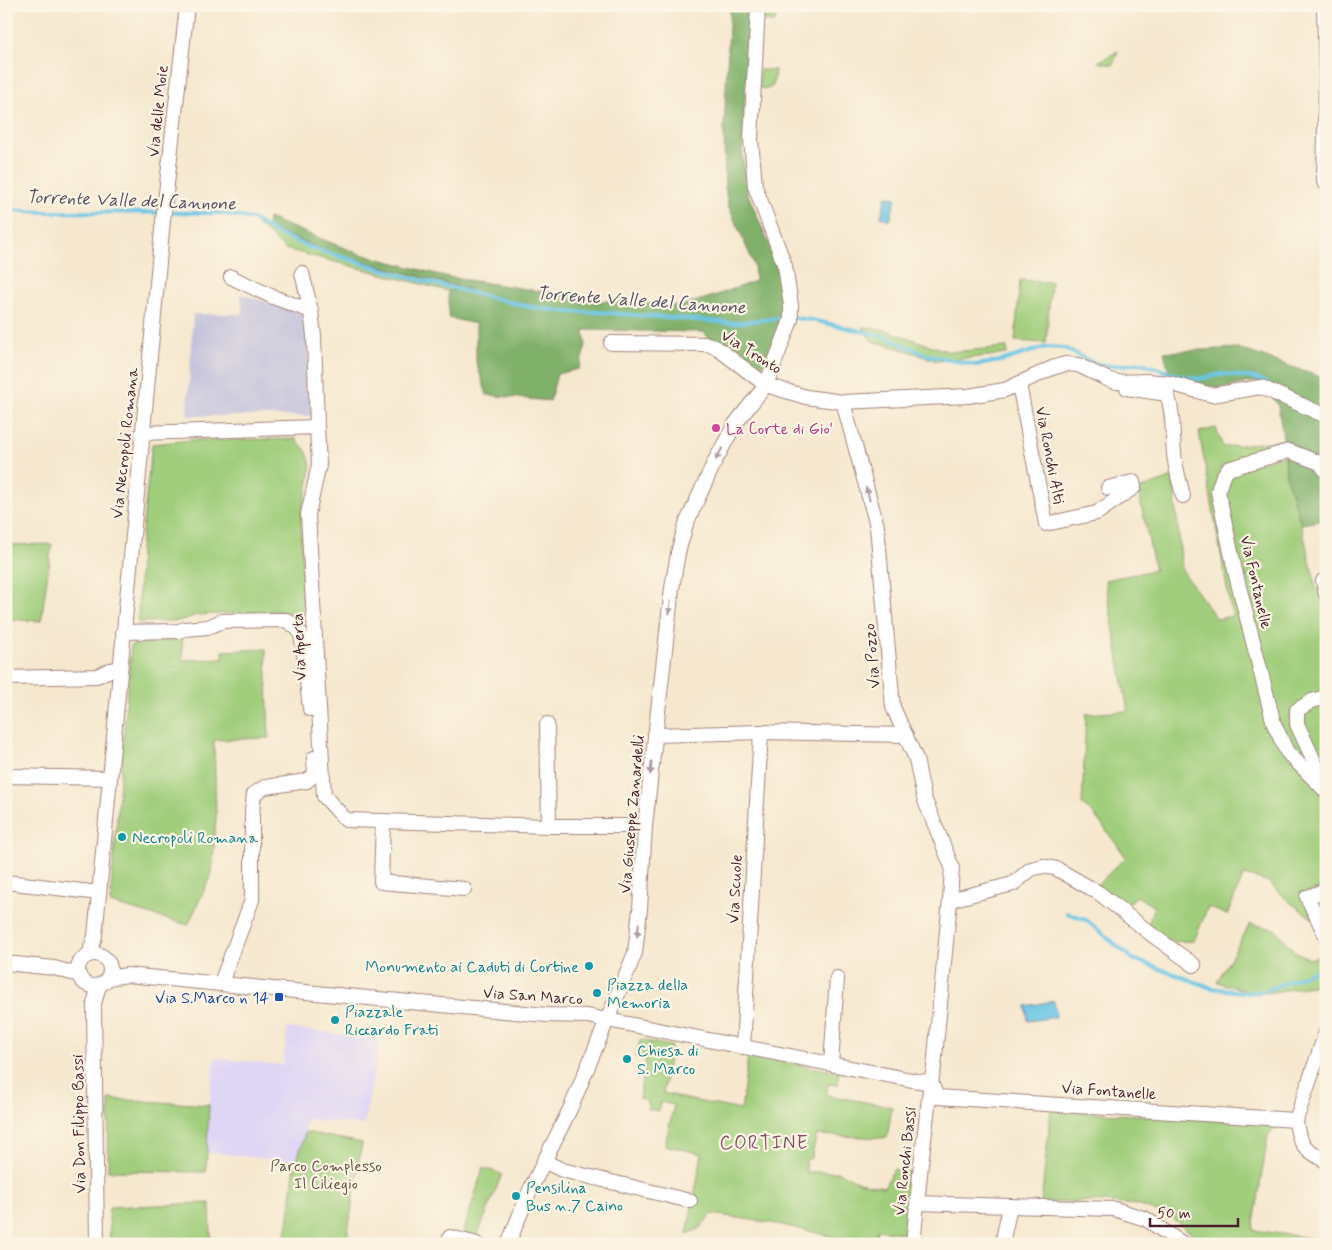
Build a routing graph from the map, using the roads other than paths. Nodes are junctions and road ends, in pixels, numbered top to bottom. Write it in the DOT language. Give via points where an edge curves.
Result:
graph roads {
  1 [pos="187,6"];
  2 [pos="758,6"];
  3 [pos="1324,6"];
  4 [pos="1324,182"];
  5 [pos="164,213"];
  6 [pos="302,274"];
  7 [pos="231,276"];
  8 [pos="311,311"];
  9 [pos="611,343"];
  10 [pos="1116,382"];
  11 [pos="1019,384"];
  12 [pos="766,385"];
  13 [pos="843,402"];
  14 [pos="1326,416"];
  15 [pos="317,427"];
  16 [pos="142,433"];
  17 [pos="1326,471"];
  18 [pos="1108,488"];
  19 [pos="1183,496"];
  20 [pos="1326,581"];
  21 [pos="1326,594"];
  22 [pos="123,632"];
  23 [pos="120,669"];
  24 [pos="97,676"];
  25 [pos="6,678"];
  26 [pos="118,686"];
  27 [pos="1326,697"];
  28 [pos="548,724"];
  29 [pos="760,732"];
  30 [pos="655,735"];
  31 [pos="906,735"];
  32 [pos="6,776"];
  33 [pos="110,778"];
  34 [pos="1326,786"];
  35 [pos="1326,791"];
  36 [pos="383,821"];
  37 [pos="549,826"];
  38 [pos="645,826"];
  39 [pos="6,882"];
  40 [pos="464,889"];
  41 [pos="1326,890"];
  42 [pos="98,893"];
  43 [pos="950,900"];
  44 [pos="1326,936"];
  45 [pos="6,963"];
  46 [pos="1194,965"];
  47 [pos="95,971"];
  48 [pos="837,978"];
  49 [pos="221,983"];
  50 [pos="608,1019"];
  51 [pos="1326,1032"];
  52 [pos="743,1047"];
  53 [pos="831,1064"];
  54 [pos="931,1082"];
  55 [pos="1296,1120"];
  56 [pos="544,1161"];
  57 [pos="1326,1161"];
  58 [pos="690,1201"];
  59 [pos="917,1203"];
  60 [pos="1010,1206"];
  61 [pos="450,1237"];
  62 [pos="97,1244"];
  63 [pos="477,1244"];
  64 [pos="508,1244"];
  65 [pos="913,1244"];
  66 [pos="1002,1244"];
  67 [pos="1183,1244"];
  1 -- 5 [label="street, Via delle Moie"];
  2 -- 12 [label="street, Via Giuseppe Zanardelli" via="751,139 755,186 785,266 792,308 790,327"];
  3 -- 4 [label="street"];
  5 -- 16 [label="street, Via Necropoli Romana"];
  6 -- 8 [label="street, Via Aperta"];
  7 -- 8 [label="street"];
  8 -- 15 [label="street, Via Aperta"];
  9 -- 12 [label="street, Via Tronto" via="708,344"];
  10 -- 11 [label="street" via="1078,365 1065,364"];
  10 -- 14 [label="street" via="1169,383 1212,395 1261,387"];
  10 -- 19 [label="street" via="1124,387 1168,394 1173,418 1174,455"];
  11 -- 13 [label="street" via="1005,390 968,396"];
  11 -- 18 [label="street, Via Ronchi Alti" via="1046,524 1098,513 1134,487 1133,482"];
  12 -- 13 [label="street, Via Tronto" via="806,397"];
  12 -- 30 [label="street, Via Giuseppe Zanardelli, one-way" via="735,424 686,524 672,588"];
  31 -- 13 [label="street, Via Pozzo, one-way" via="893,707 877,526"];
  15 -- 16 [label="street"];
  15 -- 36 [label="street, Via Aperta" via="319,465 308,514 324,796 346,820"];
  16 -- 22 [label="street, Via Necropoli Romana"];
  17 -- 35 [label="street, Via Fontanelle" via="1320,463 1289,451 1228,469 1218,490 1274,724 1287,752"];
  20 -- 21 [label="street" via="1323,581"];
  22 -- 23 [label="street, Via Necropoli Romana"];
  22 -- 49 [label="street, Via Aperta" via="208,628 222,621 286,620 300,632 315,774 307,782 265,787 254,794 252,900"];
  23 -- 24 [label="street"];
  23 -- 26 [label="street, Via Necropoli Romana"];
  24 -- 25 [label="street"];
  24 -- 26 [label="street" via="107,684"];
  26 -- 33 [label="street, Via Necropoli Romana"];
  27 -- 34 [label="street" via="1297,710 1297,724"];
  28 -- 37 [label="street"];
  29 -- 30 [label="street"];
  29 -- 31 [label="street"];
  29 -- 52 [label="street, Via Scuole"];
  30 -- 38 [label="street, Via Giuseppe Zanardelli, one-way"];
  31 -- 43 [label="street, Via Pozzo" via="916,760 924,798 952,867"];
  32 -- 33 [label="street"];
  33 -- 42 [label="street, Via Necropoli Romana"];
  36 -- 37 [label="street, Via Aperta"];
  36 -- 40 [label="street" via="381,882"];
  37 -- 38 [label="street, Via Aperta"];
  38 -- 50 [label="street, Via Giuseppe Zanardelli, one-way" via="635,953"];
  39 -- 42 [label="street"];
  41 -- 44 [label="street" via="1307,897"];
  42 -- 47 [label="street, Via Necropoli Romana"];
  43 -- 46 [label="street" via="1013,884 1031,869 1043,866 1057,869 1099,894"];
  43 -- 54 [label="street, Via Pozzo"];
  45 -- 47 [label="street"];
  47 -- 49 [label="street, Via San Marco"];
  47 -- 62 [label="street, Via Don Filippo Bassi"];
  48 -- 53 [label="street"];
  49 -- 50 [label="street, Via San Marco"];
  50 -- 52 [label="street, Via San Marco"];
  50 -- 56 [label="street, Via Giuseppe Zanardelli"];
  51 -- 55 [label="street"];
  52 -- 53 [label="street, Via San Marco"];
  53 -- 54 [label="street, Via San Marco"];
  54 -- 55 [label="street, Via Fontanelle" via="937,1097"];
  54 -- 59 [label="street, Via Ronchi Bassi"];
  55 -- 57 [label="street" via="1297,1134 1307,1150"];
  56 -- 58 [label="street" via="562,1170"];
  56 -- 64 [label="street, Via Giuseppe Zanardelli"];
  59 -- 60 [label="street"];
  59 -- 65 [label="street, Via Ronchi Bassi"];
  60 -- 66 [label="street"];
  60 -- 67 [label="street" via="1114,1209 1146,1219"];
  61 -- 63 [label="street"];
}
